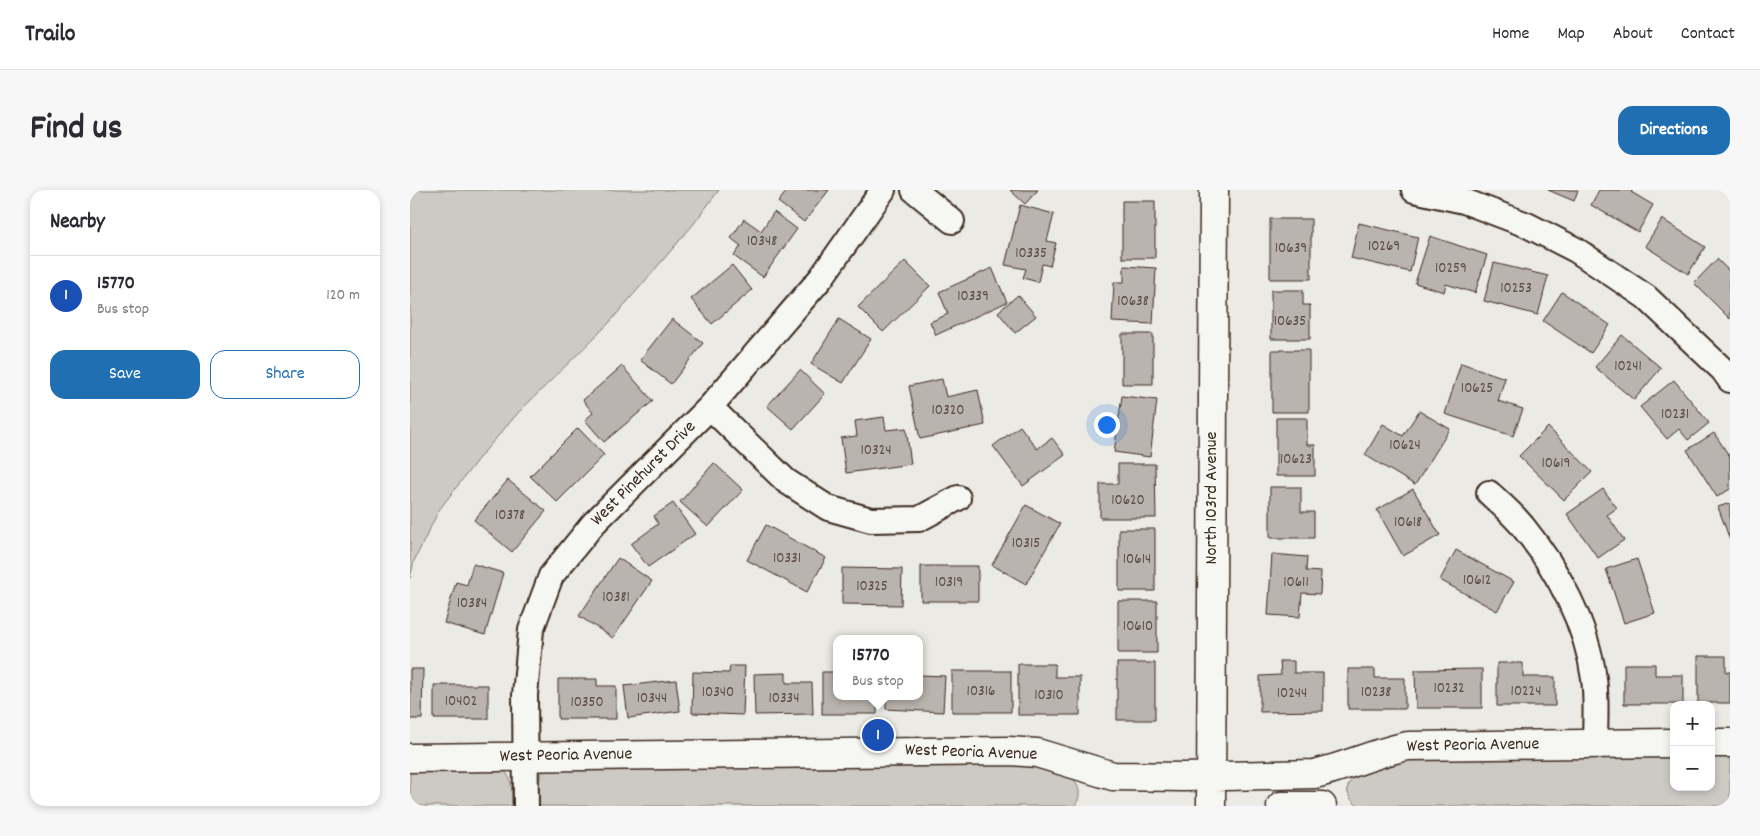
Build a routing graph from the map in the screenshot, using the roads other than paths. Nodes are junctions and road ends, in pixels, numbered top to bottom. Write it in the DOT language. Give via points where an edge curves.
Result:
graph roads {
  1 [pos="884,190"];
  2 [pos="914,190"];
  3 [pos="1214,190"];
  4 [pos="1414,190"];
  5 [pos="952,221"];
  6 [pos="1730,380"];
  7 [pos="710,407"];
  8 [pos="1489,493"];
  9 [pos="958,498"];
  10 [pos="1670,743"];
  11 [pos="1715,743"];
  12 [pos="1730,743"];
  13 [pos="1595,744"];
  14 [pos="525,756"];
  15 [pos="410,758"];
  16 [pos="1212,777"];
  17 [pos="526,806"];
  18 [pos="1211,806"];
  19 [pos="1281,806"];
  20 [pos="1322,806"];
  1 -- 7 [label="street, West Pinehurst Drive" via="820,278"];
  2 -- 5 [label="street"];
  3 -- 16 [label="street, North 103rd Avenue"];
  4 -- 6 [label="street" via="1464,201 1527,225 1576,250 1646,297"];
  7 -- 9 [label="street" via="786,481 828,508 871,520 919,519"];
  7 -- 14 [label="street, West Pinehurst Drive" via="593,524 551,576 531,630 525,695"];
  8 -- 13 [label="street" via="1523,527 1548,560 1580,623 1594,679"];
  10 -- 13 [label="street, West Peoria Avenue"];
  11 -- 12 [label="street"];
  13 -- 16 [label="street, West Peoria Avenue" via="1408,746 1314,774"];
  14 -- 15 [label="street, West Peoria Avenue"];
  14 -- 16 [label="street, West Peoria Avenue" via="1025,751 1113,776"];
  14 -- 17 [label="street, West Pinehurst Drive"];
  16 -- 18 [label="street, North 103rd Avenue"];
  19 -- 20 [label="street"];
}
